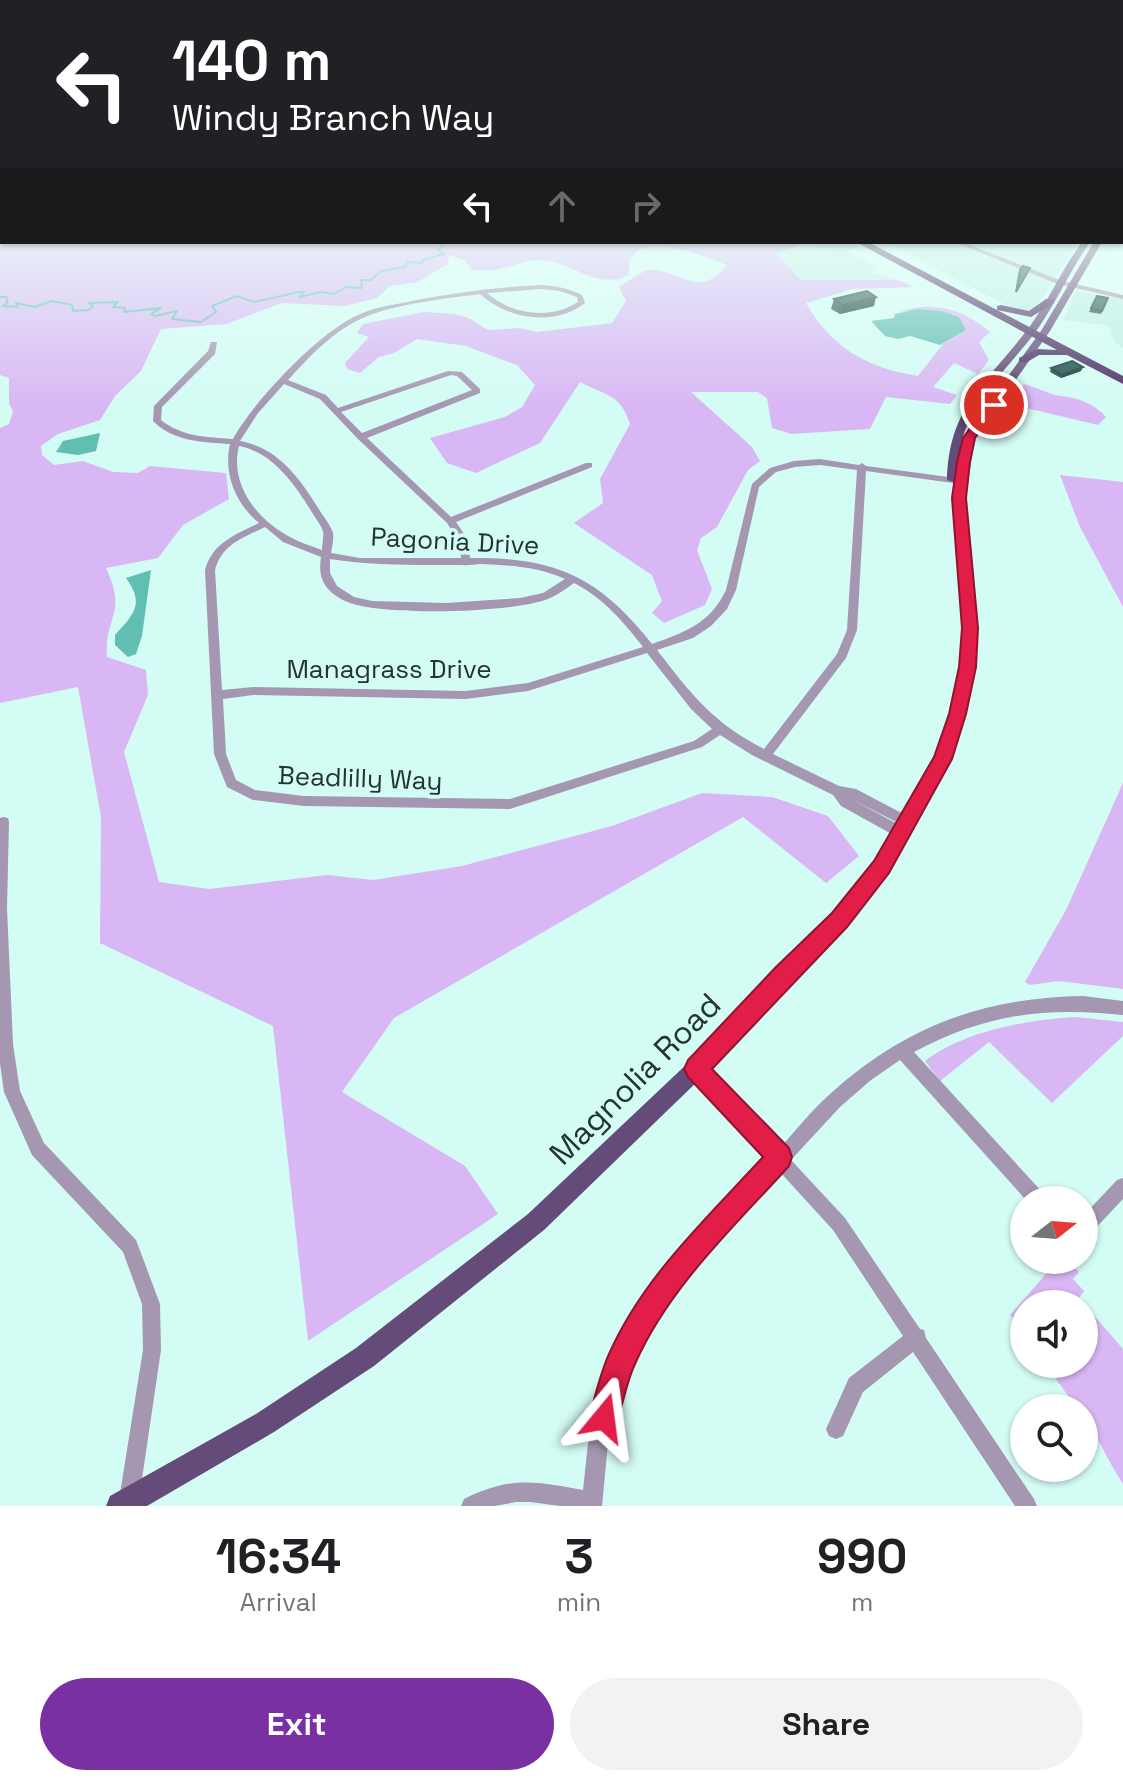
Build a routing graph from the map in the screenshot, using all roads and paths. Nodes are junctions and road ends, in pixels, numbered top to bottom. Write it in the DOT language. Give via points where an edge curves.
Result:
graph roads {
  1 [pos="1018,266"];
  2 [pos="1071,266"];
  3 [pos="1084,266"];
  4 [pos="915,267"];
  5 [pos="1060,283"];
  6 [pos="1073,286"];
  7 [pos="483,293"];
  8 [pos="1123,297"];
  9 [pos="1050,301"];
  10 [pos="1001,308"];
  11 [pos="1037,332"];
  12 [pos="214,344"];
  13 [pos="1023,360"];
  14 [pos="1101,370"];
  15 [pos="1123,372"];
  16 [pos="284,381"];
  17 [pos="1123,381"];
  18 [pos="336,411"];
  19 [pos="361,437"];
  20 [pos="235,442"];
  21 [pos="589,465"];
  22 [pos="862,466"];
  23 [pos="953,480"];
  24 [pos="450,521"];
  25 [pos="264,524"];
  26 [pos="963,536"];
  27 [pos="327,554"];
  28 [pos="466,563"];
  29 [pos="573,578"];
  30 [pos="649,649"];
  31 [pos="219,695"];
  32 [pos="721,729"];
  33 [pos="767,754"];
  34 [pos="3,822"];
  35 [pos="905,828"];
  36 [pos="1123,1008"];
  37 [pos="901,1050"];
  38 [pos="696,1069"];
  39 [pos="780,1157"];
  40 [pos="1025,1186"];
  41 [pos="1123,1186"];
  42 [pos="1098,1213"];
  43 [pos="917,1337"];
  44 [pos="836,1429"];
  45 [pos="592,1504"];
  46 [pos="125,1505"];
  47 [pos="471,1506"];
  48 [pos="1027,1506"];
  1 -- 5 [label="street"];
  2 -- 5 [label="main road"];
  3 -- 6 [label="main road"];
  4 -- 10 [label="highway"];
  4 -- 11 [label="highway"];
  5 -- 6 [label="street"];
  5 -- 9 [label="main road"];
  6 -- 8 [label="street"];
  6 -- 11 [label="main road"];
  7 -- 7 [label="street" via="558,288 580,296 582,303 570,310 524,314 493,304"];
  7 -- 16 [label="street" via="361,316 335,330"];
  9 -- 10 [label="highway" via="1031,314"];
  9 -- 11 [label="main road"];
  10 -- 11 [label="highway"];
  11 -- 13 [label="main road, Magnolia Road"];
  11 -- 14 [label="highway"];
  11 -- 15 [label="highway"];
  11 -- 23 [label="main road, Magnolia Road" via="972,401 957,432"];
  12 -- 20 [label="street" via="158,406 157,421 171,431"];
  13 -- 14 [label="highway" via="1050,352"];
  13 -- 26 [label="main road, Magnolia Road" via="969,438 959,493"];
  14 -- 17 [label="highway"];
  16 -- 18 [label="street" via="323,397"];
  16 -- 20 [label="street" via="254,411"];
  18 -- 19 [label="street"];
  18 -- 19 [label="street" via="451,373 477,391"];
  19 -- 24 [label="street"];
  20 -- 25 [label="street, Pagonia Drive" via="236,488"];
  20 -- 27 [label="street" via="256,447 286,471 328,532"];
  21 -- 24 [label="street"];
  22 -- 23 [label="street"];
  22 -- 30 [label="street, Managrass Drive" via="794,464 764,476 755,486 723,607 689,635"];
  22 -- 33 [label="street" via="852,630 842,655"];
  23 -- 26 [label="main road, Magnolia Road"];
  24 -- 28 [label="street" via="464,541"];
  25 -- 27 [label="street, Pagonia Drive"];
  25 -- 31 [label="street, Beadlilly Way" via="223,545 211,563"];
  26 -- 35 [label="main road, Magnolia Road" via="968,667 943,759"];
  27 -- 28 [label="street, Pagonia Drive" via="393,564"];
  27 -- 29 [label="street" via="326,578 334,589 373,604 510,602 551,594"];
  28 -- 29 [label="street, Pagonia Drive" via="539,567"];
  29 -- 30 [label="street, Pagonia Drive" via="604,598"];
  30 -- 31 [label="street, Managrass Drive" via="528,687 488,694"];
  30 -- 32 [label="street, Pagonia Drive"];
  31 -- 32 [label="street, Beadlilly Way" via="220,754 231,783 253,795 304,801 510,804 698,744"];
  32 -- 33 [label="street, Pagonia Drive"];
  33 -- 35 [label="street, Pagonia Drive" via="837,791 845,802"];
  34 -- 46 [label="street" via="4,1029 12,1092 38,1149 130,1246 151,1304 152,1350"];
  35 -- 38 [label="main road, Magnolia Road" via="840,920"];
  36 -- 37 [label="street" via="1084,1002 1023,1005 938,1030"];
  37 -- 39 [label="street" via="863,1074"];
  37 -- 40 [label="street"];
  38 -- 39 [label="street"];
  38 -- 46 [label="main road, Magnolia Road" via="536,1222 365,1357"];
  39 -- 43 [label="street" via="839,1224"];
  39 -- 45 [label="street" via="671,1278 635,1331 610,1393"];
  41 -- 42 [label="street"];
  43 -- 44 [label="street" via="856,1385"];
  43 -- 48 [label="street"];
  45 -- 47 [label="street" via="524,1490 490,1495"];
}
